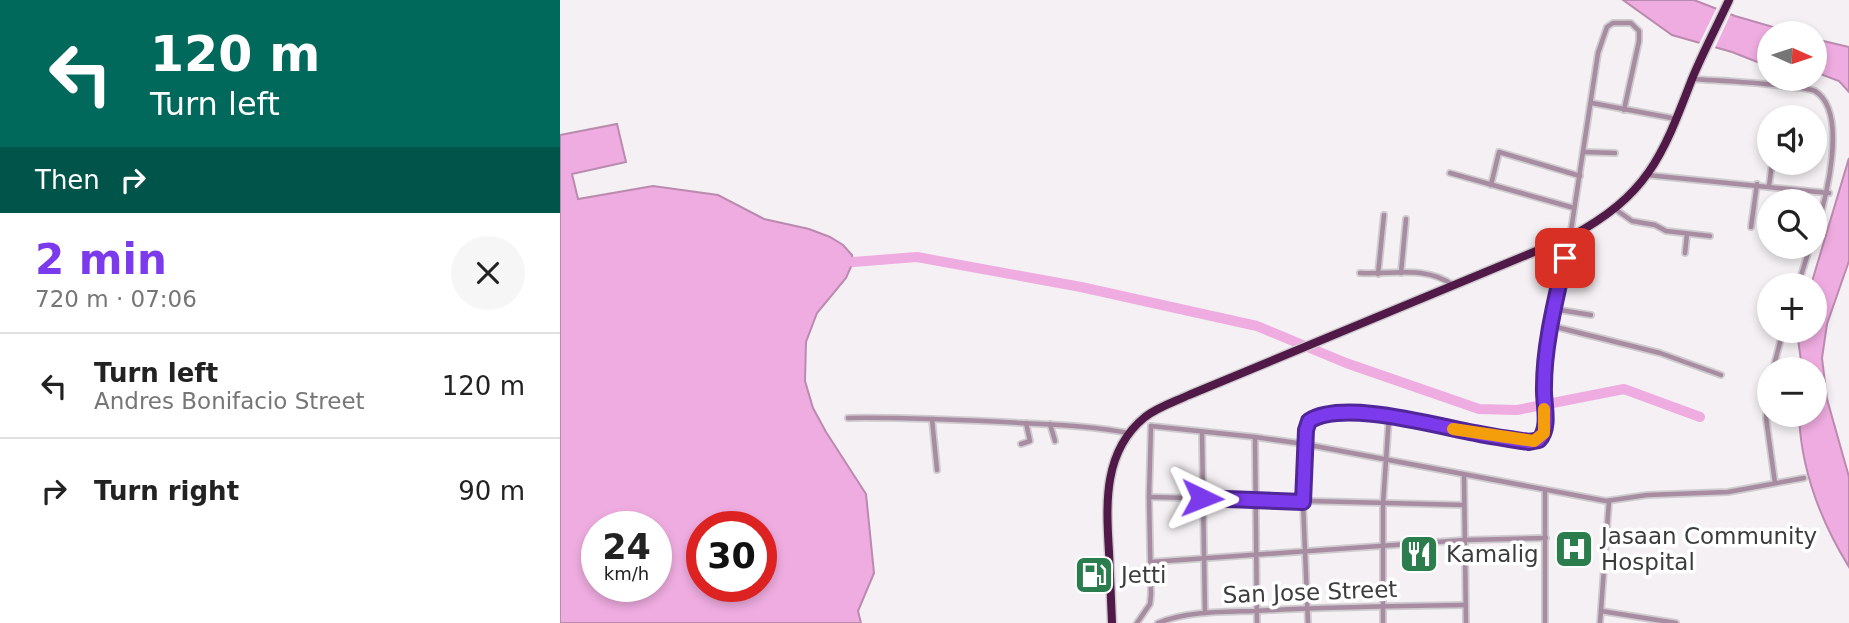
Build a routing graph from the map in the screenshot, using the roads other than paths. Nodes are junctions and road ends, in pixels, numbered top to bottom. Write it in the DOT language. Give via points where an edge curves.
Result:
graph roads {
  1 [pos="1729,0"];
  2 [pos="1694,75"];
  3 [pos="1592,103"];
  4 [pos="1624,110"];
  5 [pos="1678,119"];
  6 [pos="1584,152"];
  7 [pos="1615,153"];
  8 [pos="1450,173"];
  9 [pos="1647,175"];
  10 [pos="1770,175"];
  11 [pos="1580,176"];
  12 [pos="1757,184"];
  13 [pos="1492,185"];
  14 [pos="1769,186"];
  15 [pos="1829,193"];
  16 [pos="1827,199"];
  17 [pos="1574,208"];
  18 [pos="1615,209"];
  19 [pos="1384,215"];
  20 [pos="1406,219"];
  21 [pos="1751,227"];
  22 [pos="1687,234"];
  23 [pos="1710,236"];
  24 [pos="1570,237"];
  25 [pos="1685,253"];
  26 [pos="1360,273"];
  27 [pos="1401,273"];
  28 [pos="1378,274"];
  29 [pos="1453,286"];
  30 [pos="1554,309"];
  31 [pos="1591,315"];
  32 [pos="1552,326"];
  33 [pos="1721,375"];
  34 [pos="1388,416"];
  35 [pos="848,418"];
  36 [pos="1144,418"];
  37 [pos="932,419"];
  38 [pos="1026,423"];
  39 [pos="1050,424"];
  40 [pos="1151,426"];
  41 [pos="1767,427"];
  42 [pos="1202,432"];
  43 [pos="1129,433"];
  44 [pos="1255,437"];
  45 [pos="1055,441"];
  46 [pos="1021,444"];
  47 [pos="1304,444"];
  48 [pos="1385,459"];
  49 [pos="937,470"];
  50 [pos="1464,475"];
  51 [pos="1804,478"];
  52 [pos="1775,483"];
  53 [pos="1545,490"];
  54 [pos="1149,497"];
  55 [pos="1202,498"];
  56 [pos="1255,500"];
  57 [pos="1609,501"];
  58 [pos="1303,502"];
  59 [pos="1383,504"];
  60 [pos="1464,505"];
  61 [pos="1546,538"];
  62 [pos="1465,540"];
  63 [pos="1383,546"];
  64 [pos="1305,551"];
  65 [pos="1256,554"];
  66 [pos="1204,558"];
  67 [pos="1151,562"];
  68 [pos="1465,605"];
  69 [pos="1383,607"];
  70 [pos="1308,608"];
  71 [pos="1257,611"];
  72 [pos="1601,611"];
  73 [pos="1206,613"];
  74 [pos="1646,621"];
  75 [pos="1112,623"];
  76 [pos="1137,623"];
  77 [pos="1158,623"];
  78 [pos="1257,623"];
  79 [pos="1308,623"];
  80 [pos="1383,623"];
  81 [pos="1466,623"];
  82 [pos="1545,623"];
  83 [pos="1601,623"];
  84 [pos="1676,623"];
  1 -- 2 [label="highway"];
  2 -- 5 [label="highway"];
  2 -- 15 [label="street" via="1812,90 1823,96 1838,118 1837,160"];
  3 -- 4 [label="street"];
  3 -- 4 [label="street" via="1598,53 1607,27 1631,23 1640,37"];
  3 -- 6 [label="street"];
  4 -- 5 [label="street"];
  5 -- 9 [label="highway"];
  6 -- 7 [label="street"];
  6 -- 11 [label="street"];
  8 -- 13 [label="street"];
  9 -- 12 [label="street"];
  9 -- 18 [label="highway"];
  10 -- 14 [label="street"];
  11 -- 13 [label="street" via="1499,152"];
  11 -- 17 [label="street"];
  12 -- 14 [label="street"];
  12 -- 21 [label="street"];
  13 -- 17 [label="street"];
  14 -- 15 [label="street"];
  15 -- 16 [label="street"];
  17 -- 24 [label="street"];
  18 -- 22 [label="street" via="1632,220"];
  18 -- 24 [label="highway"];
  19 -- 28 [label="street"];
  20 -- 27 [label="street"];
  22 -- 23 [label="street"];
  22 -- 25 [label="street"];
  24 -- 29 [label="highway"];
  24 -- 30 [label="street"];
  26 -- 28 [label="street"];
  27 -- 28 [label="street"];
  27 -- 29 [label="street" via="1434,274"];
  29 -- 36 [label="highway"];
  30 -- 31 [label="street"];
  30 -- 32 [label="street"];
  32 -- 33 [label="street" via="1660,353"];
  32 -- 34 [label="street" via="1544,373 1544,433 1539,440 1529,442"];
  34 -- 47 [label="street" via="1349,413 1317,417 1307,425"];
  34 -- 48 [label="street"];
  35 -- 37 [label="street"];
  36 -- 40 [label="street"];
  36 -- 43 [label="highway"];
  37 -- 38 [label="street"];
  37 -- 49 [label="street"];
  38 -- 39 [label="street"];
  38 -- 46 [label="street" via="1030,441"];
  39 -- 43 [label="street"];
  39 -- 45 [label="street"];
  40 -- 42 [label="street"];
  40 -- 54 [label="street"];
  41 -- 52 [label="street"];
  42 -- 44 [label="street"];
  42 -- 55 [label="street"];
  43 -- 75 [label="highway" via="1114,460 1107,492"];
  44 -- 47 [label="street"];
  44 -- 56 [label="street"];
  47 -- 48 [label="street"];
  47 -- 58 [label="street"];
  48 -- 50 [label="street"];
  48 -- 59 [label="street"];
  50 -- 53 [label="street"];
  50 -- 60 [label="street"];
  51 -- 52 [label="street"];
  52 -- 57 [label="street" via="1728,492"];
  53 -- 57 [label="street"];
  53 -- 61 [label="street"];
  54 -- 55 [label="street"];
  54 -- 67 [label="street"];
  55 -- 56 [label="street"];
  55 -- 66 [label="street"];
  56 -- 58 [label="street"];
  56 -- 65 [label="street"];
  57 -- 72 [label="street"];
  58 -- 59 [label="street"];
  58 -- 64 [label="street"];
  59 -- 60 [label="street"];
  59 -- 63 [label="street"];
  60 -- 62 [label="street"];
  61 -- 62 [label="street"];
  61 -- 82 [label="street"];
  62 -- 63 [label="street"];
  62 -- 68 [label="street"];
  63 -- 64 [label="street"];
  63 -- 69 [label="street"];
  64 -- 65 [label="street"];
  64 -- 70 [label="street"];
  65 -- 66 [label="street"];
  65 -- 71 [label="street"];
  66 -- 67 [label="street"];
  66 -- 73 [label="street"];
  67 -- 76 [label="street" via="1150,604"];
  68 -- 69 [label="street, San Jose Street"];
  68 -- 81 [label="street"];
  69 -- 70 [label="street, San Jose Street"];
  69 -- 80 [label="street"];
  70 -- 71 [label="street, San Jose Street"];
  70 -- 79 [label="street"];
  71 -- 73 [label="street, San Jose Street"];
  71 -- 78 [label="street"];
  72 -- 74 [label="street"];
  72 -- 83 [label="street"];
  73 -- 77 [label="street, San Jose Street"];
  74 -- 84 [label="street"];
}
